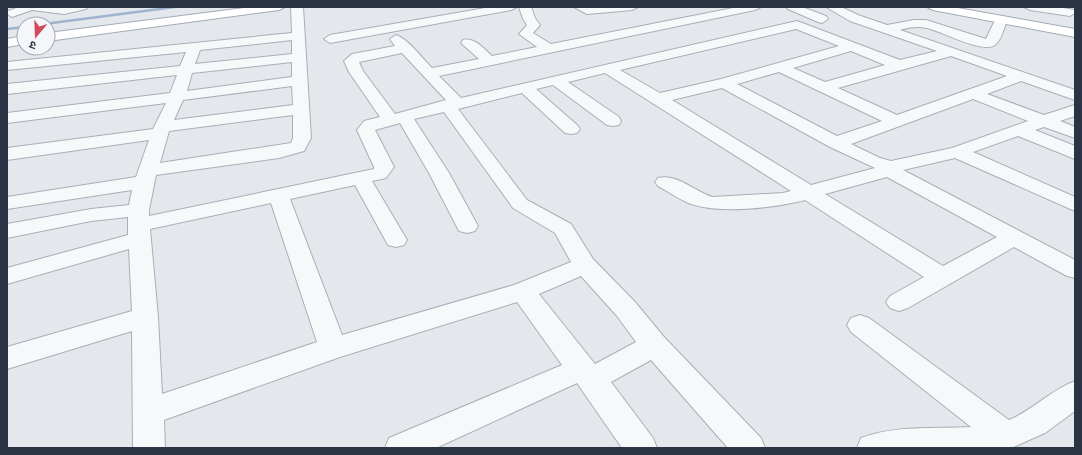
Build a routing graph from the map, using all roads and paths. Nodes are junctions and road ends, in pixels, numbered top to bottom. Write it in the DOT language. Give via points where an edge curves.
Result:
graph roads {
  1 [pos="32,7"];
  2 [pos="82,7"];
  3 [pos="279,7"];
  4 [pos="297,7"];
  5 [pos="511,7"];
  6 [pos="525,7"];
  7 [pos="580,7"];
  8 [pos="632,7"];
  9 [pos="692,7"];
  10 [pos="755,7"];
  11 [pos="792,7"];
  12 [pos="832,7"];
  13 [pos="933,7"];
  14 [pos="944,7"];
  15 [pos="1020,7"];
  16 [pos="1030,7"];
  17 [pos="1070,12"];
  18 [pos="12,13"];
  19 [pos="843,14"];
  20 [pos="712,16"];
  21 [pos="822,19"];
  22 [pos="998,19"];
  23 [pos="797,25"];
  24 [pos="386,28"];
  25 [pos="887,29"];
  26 [pos="1075,32"];
  27 [pos="56,36"];
  28 [pos="298,36"];
  29 [pos="754,36"];
  30 [pos="611,37"];
  31 [pos="330,39"];
  32 [pos="468,44"];
  33 [pos="853,46"];
  34 [pos="194,47"];
  35 [pos="406,48"];
  36 [pos="550,50"];
  37 [pos="950,52"];
  38 [pos="818,56"];
  39 [pos="299,57"];
  40 [pos="650,59"];
  41 [pos="491,62"];
  42 [pos="899,65"];
  43 [pos="8,67"];
  44 [pos="780,67"];
  45 [pos="607,68"];
  46 [pos="187,70"];
  47 [pos="430,73"];
  48 [pos="1021,76"];
  49 [pos="861,77"];
  50 [pos="556,80"];
  51 [pos="299,81"];
  52 [pos="724,82"];
  53 [pos="826,87"];
  54 [pos="524,88"];
  55 [pos="7,89"];
  56 [pos="974,94"];
  57 [pos="1075,95"];
  58 [pos="177,96"];
  59 [pos="658,98"];
  60 [pos="452,104"];
  61 [pos="300,109"];
  62 [pos="1075,110"];
  63 [pos="7,118"];
  64 [pos="397,118"];
  65 [pos="613,121"];
  66 [pos="898,122"];
  67 [pos="1045,122"];
  68 [pos="571,129"];
  69 [pos="161,130"];
  70 [pos="1019,130"];
  71 [pos="1075,133"];
  72 [pos="836,143"];
  73 [pos="957,152"];
  74 [pos="1075,153"];
  75 [pos="7,154"];
  76 [pos="890,168"];
  77 [pos="146,176"];
  78 [pos="360,179"];
  79 [pos="665,182"];
  80 [pos="806,192"];
  81 [pos="279,197"];
  82 [pos="7,203"];
  83 [pos="1075,205"];
  84 [pos="138,224"];
  85 [pos="467,226"];
  86 [pos="7,230"];
  87 [pos="1014,237"];
  88 [pos="396,240"];
  89 [pos="585,265"];
  90 [pos="1075,270"];
  91 [pos="7,276"];
  92 [pos="942,277"];
  93 [pos="522,291"];
  94 [pos="899,302"];
  95 [pos="145,317"];
  96 [pos="860,324"];
  97 [pos="654,345"];
  98 [pos="333,348"];
  99 [pos="7,358"];
  100 [pos="586,374"];
  101 [pos="1075,394"];
  102 [pos="148,412"];
  103 [pos="1005,435"];
  104 [pos="149,448"];
  105 [pos="401,448"];
  106 [pos="641,448"];
  107 [pos="749,448"];
  108 [pos="873,448"];
  1 -- 2 [label="street" via="64,11"];
  1 -- 18 [label="street"];
  3 -- 27 [label="main road"];
  4 -- 28 [label="street"];
  5 -- 24 [label="street"];
  6 -- 36 [label="street" via="534,25 525,31 525,34"];
  7 -- 8 [label="street" via="588,11"];
  9 -- 20 [label="street"];
  10 -- 20 [label="street"];
  11 -- 21 [label="street"];
  12 -- 19 [label="street"];
  13 -- 22 [label="main road"];
  14 -- 22 [label="main road"];
  15 -- 22 [label="street" via="1018,15 998,14"];
  16 -- 17 [label="street"];
  19 -- 21 [label="street"];
  19 -- 25 [label="street"];
  20 -- 29 [label="street"];
  20 -- 30 [label="street"];
  21 -- 23 [label="street"];
  22 -- 25 [label="street" via="994,38 989,43 920,23"];
  22 -- 26 [label="main road"];
  23 -- 29 [label="street"];
  23 -- 33 [label="street"];
  24 -- 31 [label="street"];
  24 -- 35 [label="street"];
  25 -- 37 [label="street"];
  28 -- 34 [label="street"];
  28 -- 39 [label="street"];
  29 -- 40 [label="street"];
  30 -- 36 [label="street"];
  30 -- 40 [label="street"];
  32 -- 41 [label="street"];
  33 -- 38 [label="street"];
  33 -- 42 [label="street"];
  34 -- 43 [label="street"];
  34 -- 46 [label="street"];
  35 -- 47 [label="street"];
  35 -- 64 [label="street" via="357,57 351,61 356,72"];
  36 -- 41 [label="street"];
  37 -- 42 [label="street"];
  37 -- 48 [label="street"];
  38 -- 44 [label="street"];
  38 -- 49 [label="street"];
  39 -- 46 [label="street"];
  39 -- 51 [label="street"];
  40 -- 45 [label="street"];
  41 -- 47 [label="street"];
  42 -- 49 [label="street"];
  44 -- 52 [label="street"];
  44 -- 53 [label="street"];
  45 -- 50 [label="street"];
  45 -- 59 [label="street"];
  46 -- 55 [label="street"];
  46 -- 58 [label="street"];
  47 -- 60 [label="street"];
  48 -- 56 [label="street"];
  48 -- 57 [label="street"];
  49 -- 53 [label="street"];
  50 -- 54 [label="street"];
  50 -- 65 [label="street"];
  51 -- 58 [label="street"];
  51 -- 61 [label="street"];
  52 -- 59 [label="street"];
  52 -- 72 [label="street"];
  53 -- 66 [label="street"];
  54 -- 60 [label="street"];
  54 -- 68 [label="street"];
  56 -- 66 [label="street"];
  56 -- 67 [label="street"];
  58 -- 63 [label="street"];
  58 -- 69 [label="street"];
  59 -- 80 [label="street"];
  60 -- 64 [label="street"];
  60 -- 89 [label="street" via="520,204 563,229"];
  61 -- 69 [label="street"];
  61 -- 77 [label="street" via="302,138 298,147"];
  62 -- 67 [label="street"];
  64 -- 78 [label="street" via="366,127 384,170"];
  64 -- 85 [label="street" via="439,173"];
  66 -- 72 [label="street"];
  67 -- 70 [label="street"];
  67 -- 71 [label="street"];
  69 -- 75 [label="street"];
  69 -- 77 [label="street"];
  70 -- 73 [label="street"];
  70 -- 74 [label="street"];
  72 -- 76 [label="street"];
  73 -- 76 [label="street"];
  73 -- 83 [label="street"];
  76 -- 80 [label="street"];
  76 -- 87 [label="street"];
  77 -- 82 [label="street"];
  77 -- 84 [label="street"];
  78 -- 81 [label="street"];
  78 -- 88 [label="street"];
  79 -- 80 [label="street" via="697,199 713,203 775,201"];
  80 -- 92 [label="street"];
  81 -- 84 [label="street"];
  81 -- 98 [label="street"];
  84 -- 86 [label="street" via="91,215"];
  84 -- 91 [label="street"];
  84 -- 95 [label="street"];
  87 -- 90 [label="street"];
  87 -- 92 [label="street"];
  89 -- 93 [label="street"];
  89 -- 97 [label="street" via="626,309"];
  92 -- 94 [label="street"];
  93 -- 98 [label="street"];
  93 -- 100 [label="street"];
  95 -- 99 [label="street"];
  95 -- 102 [label="street"];
  96 -- 103 [label="street"];
  97 -- 100 [label="street"];
  97 -- 107 [label="street"];
  98 -- 102 [label="street"];
  100 -- 105 [label="street"];
  100 -- 106 [label="street"];
  101 -- 103 [label="street" via="1038,422"];
  102 -- 104 [label="street"];
  103 -- 108 [label="street" via="979,440"];
}
